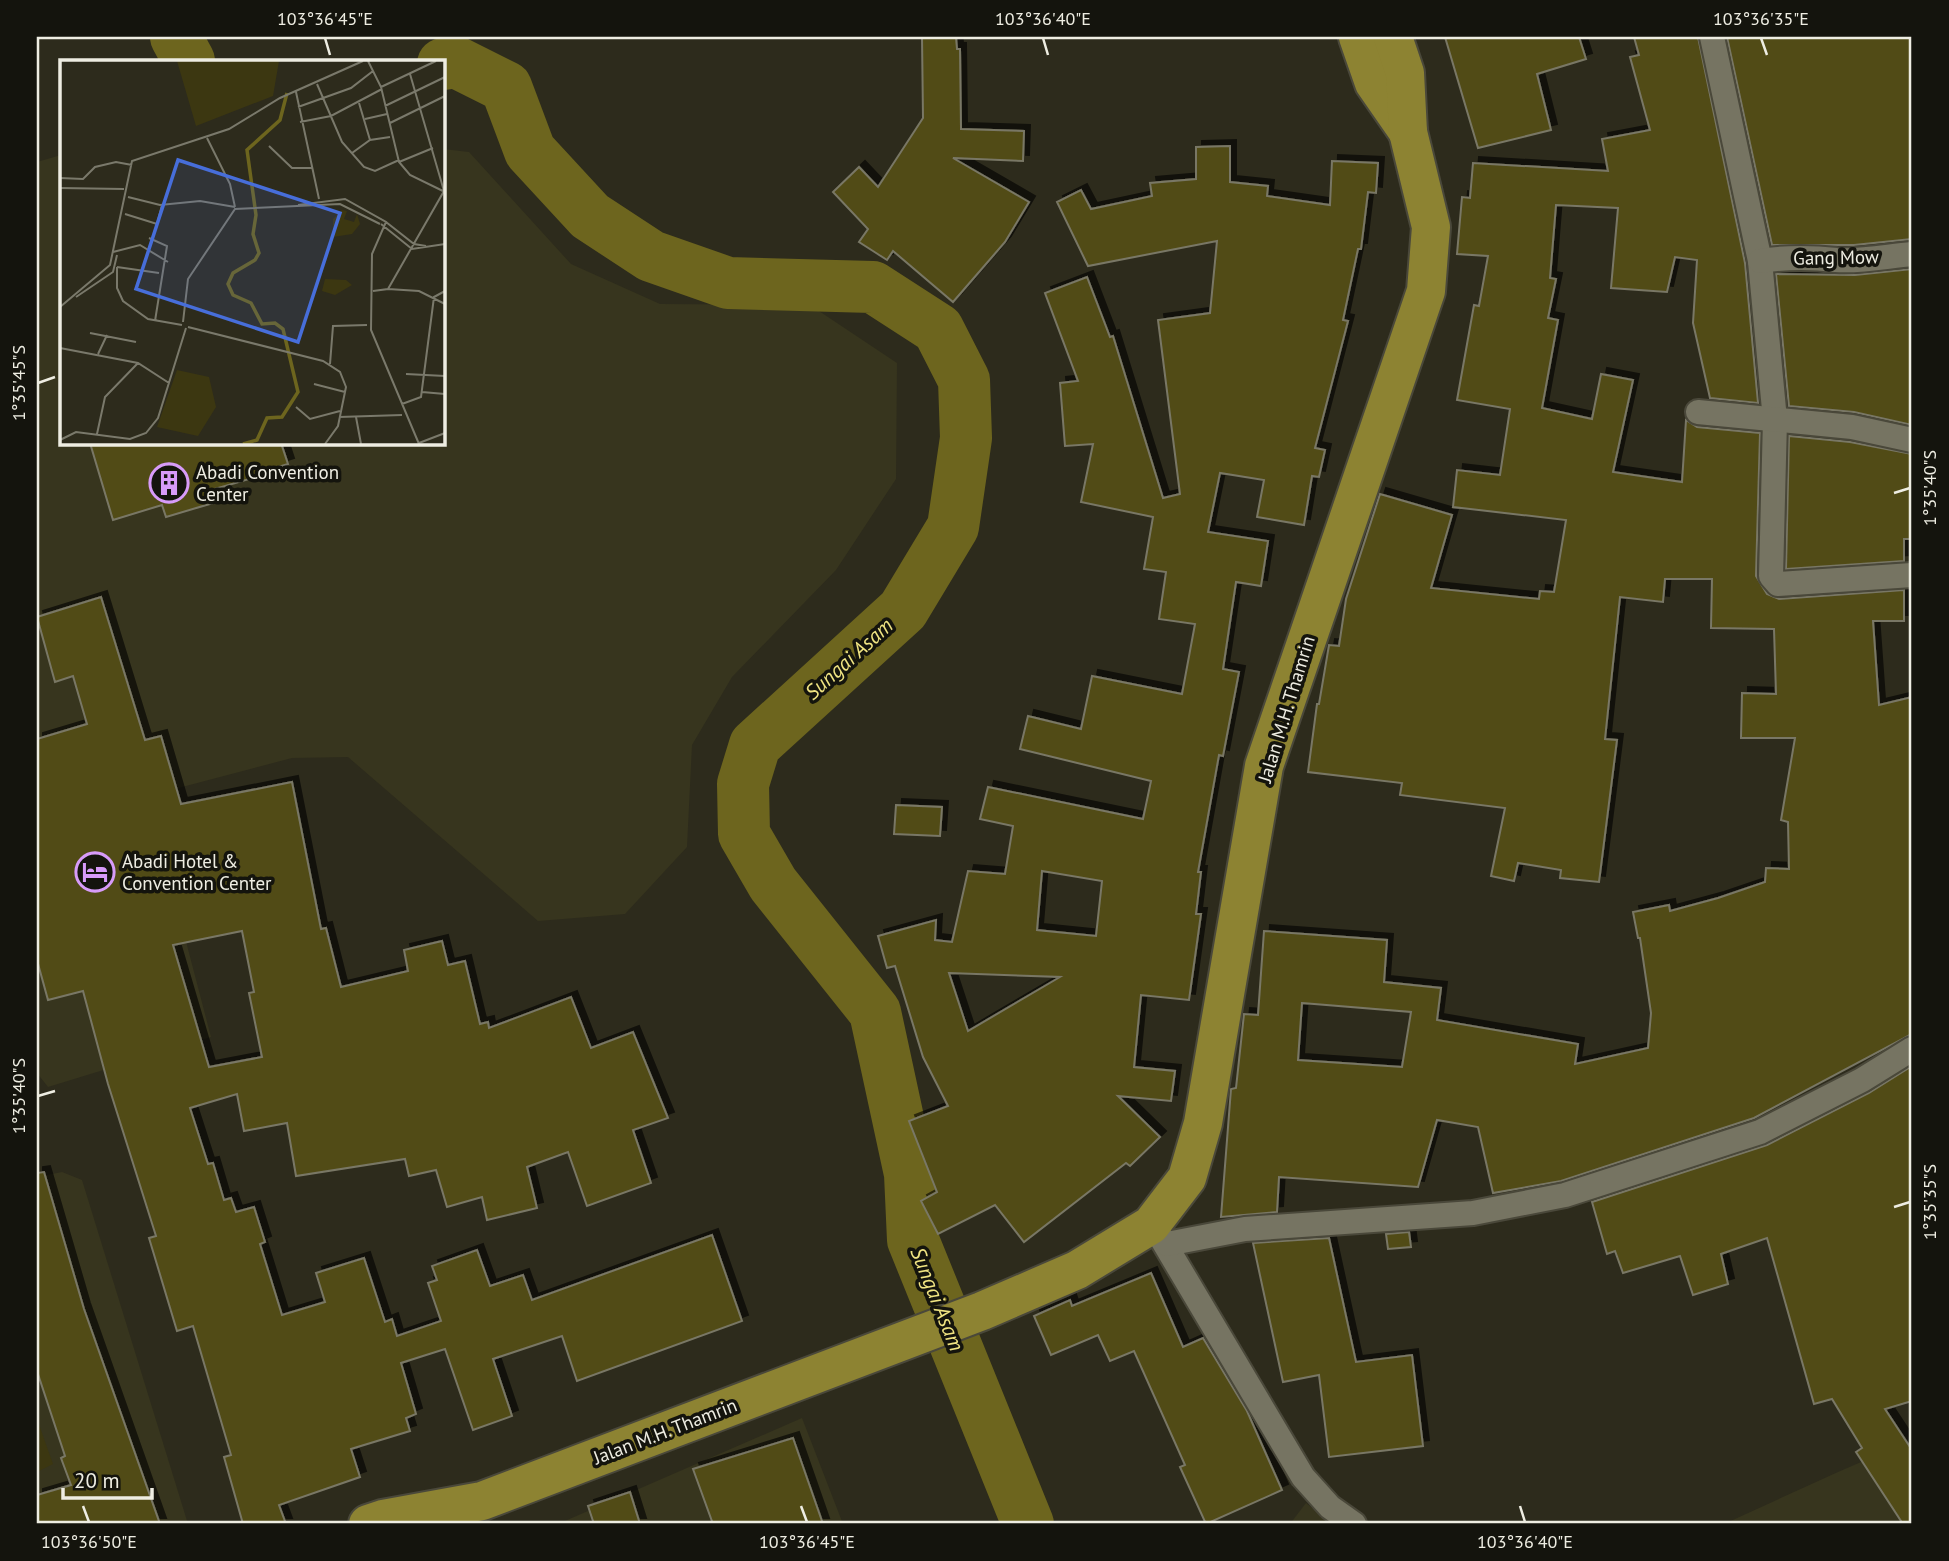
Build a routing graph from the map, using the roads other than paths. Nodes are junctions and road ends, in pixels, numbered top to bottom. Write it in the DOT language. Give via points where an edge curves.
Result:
graph roads {
  1 [pos="1358,37"];
  2 [pos="1393,37"];
  3 [pos="1712,37"];
  4 [pos="1408,132"];
  5 [pos="1912,254"];
  6 [pos="1760,261"];
  7 [pos="1698,412"];
  8 [pos="1775,420"];
  9 [pos="1912,440"];
  10 [pos="1912,575"];
  11 [pos="1912,1049"];
  12 [pos="1159,1234"];
  13 [pos="470,1513"];
  14 [pos="368,1524"];
  15 [pos="1354,1524"];
  1 -- 4 [label="highway, Jalan M.H. Thamrin" via="1374,83"];
  2 -- 4 [label="highway, Jalan M.H. Thamrin" via="1405,73"];
  3 -- 6 [label="street"];
  4 -- 12 [label="highway, Jalan M.H. Thamrin" via="1432,227 1426,291 1264,766 1203,1123 1187,1178"];
  5 -- 6 [label="street, Gang Mow"];
  6 -- 8 [label="street"];
  7 -- 8 [label="street"];
  8 -- 9 [label="street"];
  8 -- 10 [label="street" via="1769,565 1774,581"];
  11 -- 12 [label="street" via="1760,1132 1565,1195 1473,1213"];
  12 -- 13 [label="highway, Jalan M.H. Thamrin" via="982,1311"];
  12 -- 15 [label="street" via="1303,1477 1330,1507"];
  13 -- 14 [label="highway, Jalan M.H. Thamrin"];
}
